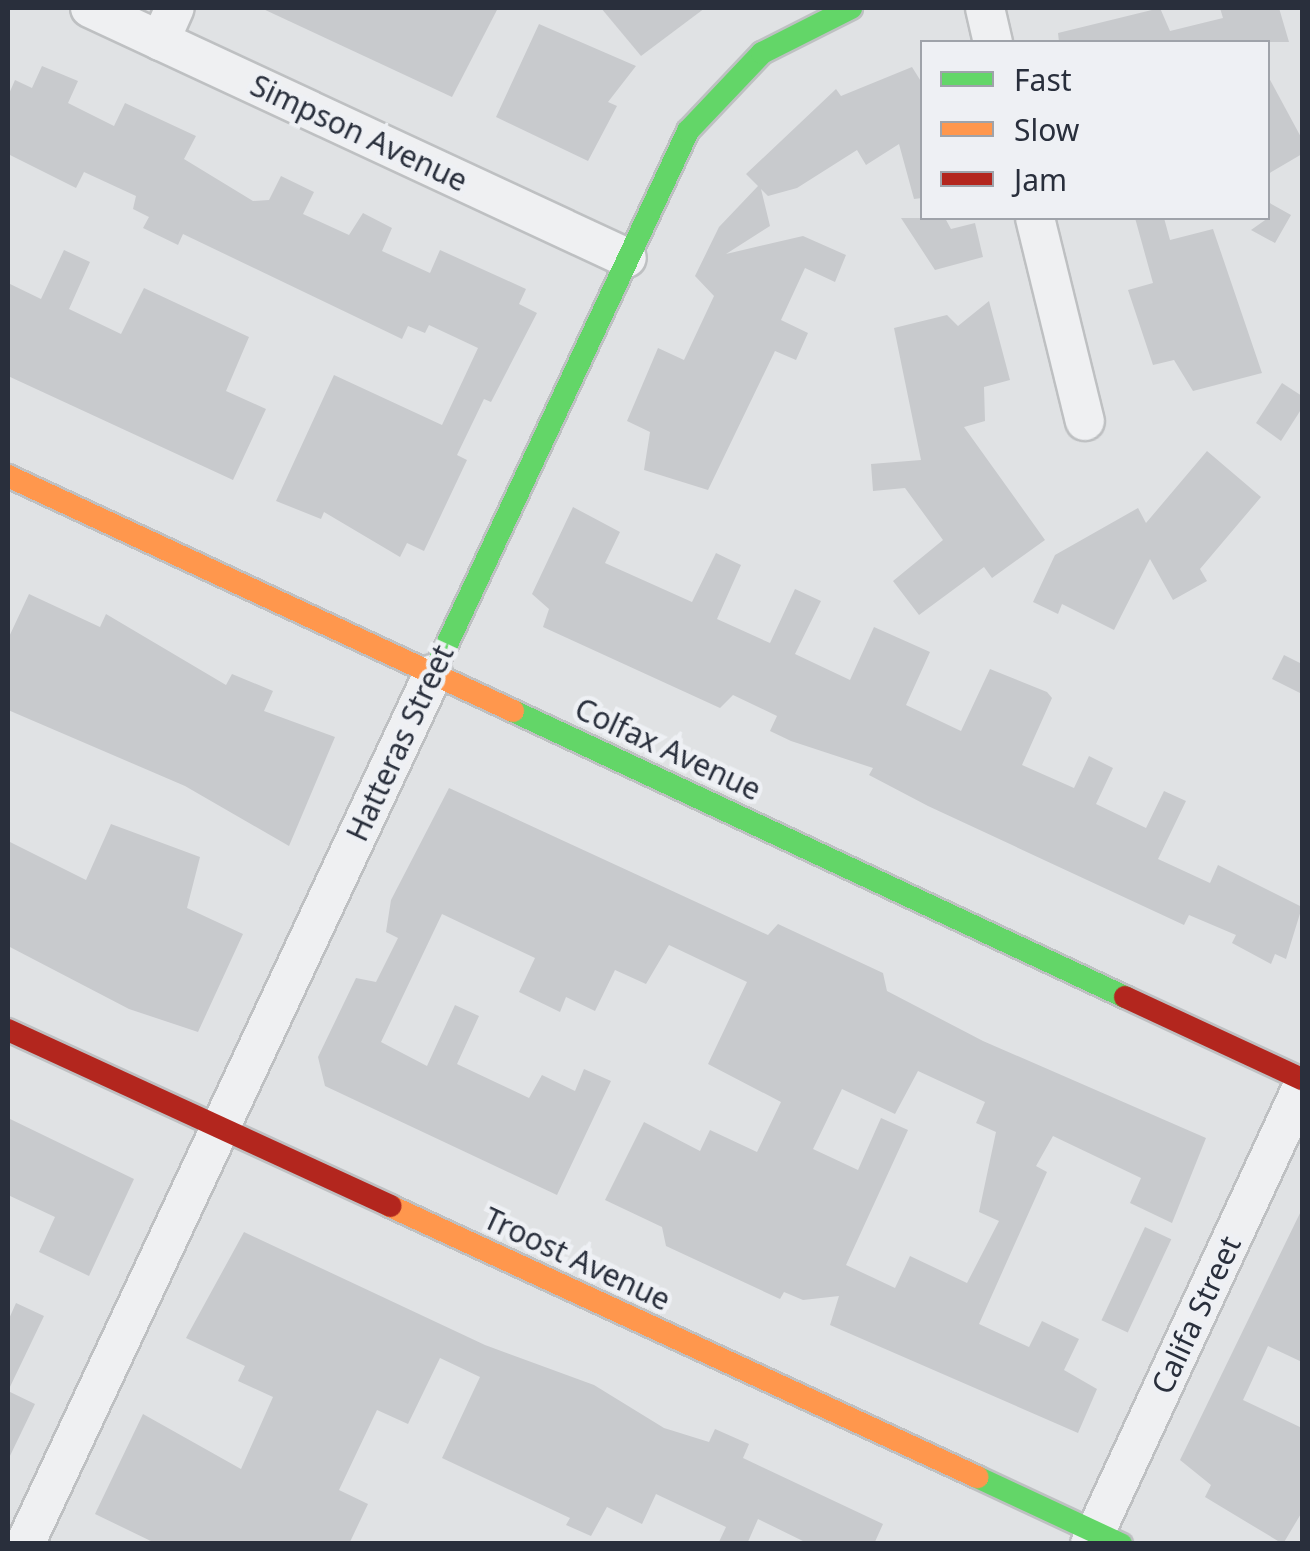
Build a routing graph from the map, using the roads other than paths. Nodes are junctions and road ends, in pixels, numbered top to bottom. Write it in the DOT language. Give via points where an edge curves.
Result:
graph roads {
  1 [pos="90,8"];
  2 [pos="850,8"];
  3 [pos="985,8"];
  4 [pos="167,24"];
  5 [pos="993,40"];
  6 [pos="1036,220"];
  7 [pos="627,258"];
  8 [pos="1084,421"];
  9 [pos="8,476"];
  10 [pos="433,674"];
  11 [pos="8,1030"];
  12 [pos="1302,1079"];
  13 [pos="1302,1087"];
  14 [pos="219,1127"];
  15 [pos="1102,1540"];
  16 [pos="26,1544"];
  1 -- 4 [label="street, Simpson Avenue"];
  2 -- 7 [label="street, Hatteras Street" via="762,53 688,130"];
  3 -- 5 [label="street"];
  4 -- 7 [label="street, Simpson Avenue"];
  6 -- 8 [label="street"];
  7 -- 10 [label="street, Hatteras Street"];
  9 -- 10 [label="street, Colfax Avenue"];
  10 -- 12 [label="street, Colfax Avenue"];
  10 -- 14 [label="street, Hatteras Street"];
  11 -- 14 [label="street, Troost Avenue"];
  13 -- 15 [label="street, Califa Street"];
  14 -- 15 [label="street, Troost Avenue"];
  14 -- 16 [label="street, Hatteras Street"];
}
